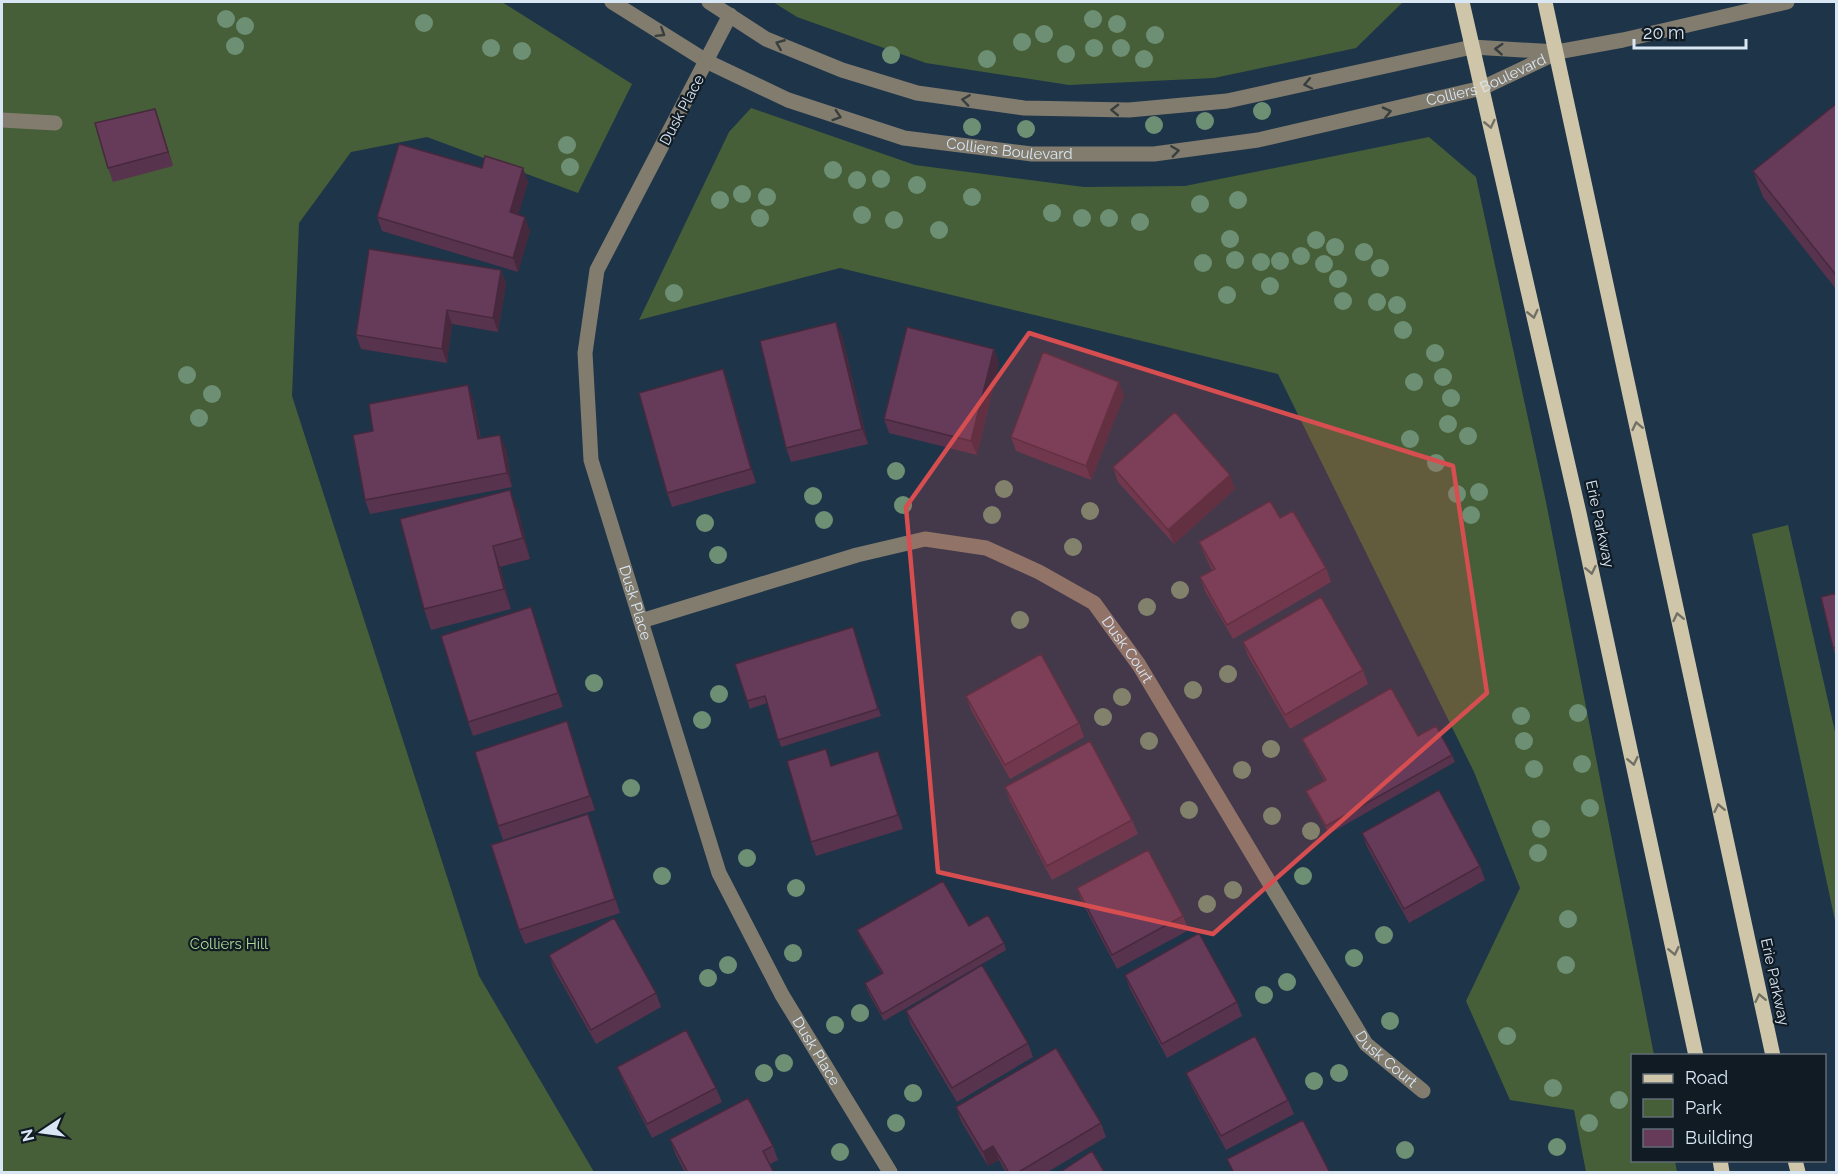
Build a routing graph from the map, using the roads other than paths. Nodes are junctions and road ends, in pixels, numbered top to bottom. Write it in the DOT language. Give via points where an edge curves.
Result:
graph roads {
  1 [pos="612,2"];
  2 [pos="710,2"];
  3 [pos="1462,2"];
  4 [pos="1545,2"];
  5 [pos="1786,2"];
  6 [pos="730,15"];
  7 [pos="1472,47"];
  8 [pos="1557,52"];
  9 [pos="708,62"];
  10 [pos="1482,88"];
  11 [pos="2,120"];
  12 [pos="55,123"];
  13 [pos="640,621"];
  14 [pos="1696,1054"];
  15 [pos="1773,1054"];
  16 [pos="1423,1091"];
  17 [pos="890,1173"];
  1 -- 9 [label="street, Colliers Boulevard, one-way"];
  2 -- 6 [label="street, Colliers Boulevard"];
  3 -- 7 [label="main road, Erie Parkway"];
  4 -- 8 [label="main road, Erie Parkway"];
  5 -- 8 [label="street"];
  7 -- 6 [label="street, Colliers Boulevard, one-way" via="1227,101 1129,110 1024,108 916,93 842,70 766,39"];
  6 -- 9 [label="street, Dusk Place"];
  8 -- 7 [label="street, Colliers Boulevard, one-way"];
  7 -- 10 [label="main road, Erie Parkway"];
  8 -- 10 [label="street, Colliers Boulevard"];
  15 -- 8 [label="main road, Erie Parkway, one-way"];
  9 -- 10 [label="street, Colliers Boulevard, one-way" via="788,100 904,138 1032,154 1154,154 1258,140"];
  9 -- 13 [label="street, Dusk Place" via="597,270 585,353 591,460"];
  10 -- 14 [label="main road, Erie Parkway, one-way"];
  11 -- 12 [label="street"];
  13 -- 16 [label="street, Dusk Court" via="857,555 925,539 987,548 1094,603 1144,674 1366,1044"];
  13 -- 17 [label="street, Dusk Place" via="719,873 782,995"];
}
